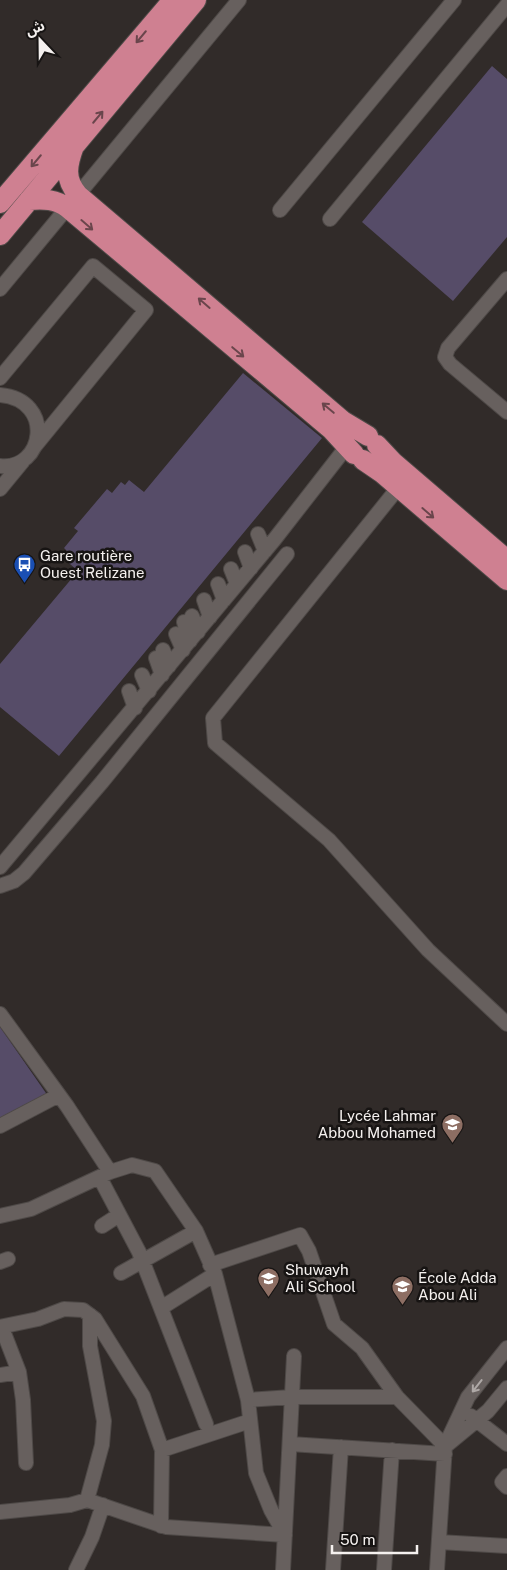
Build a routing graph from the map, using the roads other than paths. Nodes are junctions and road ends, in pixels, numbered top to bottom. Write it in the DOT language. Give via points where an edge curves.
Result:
graph roads {
  1 [pos="173,0"];
  2 [pos="196,0"];
  3 [pos="239,0"];
  4 [pos="454,0"];
  5 [pos="505,12"];
  6 [pos="74,146"];
  7 [pos="30,200"];
  8 [pos="73,202"];
  9 [pos="0,204"];
  10 [pos="280,210"];
  11 [pos="330,219"];
  12 [pos="0,235"];
  13 [pos="507,279"];
  14 [pos="0,289"];
  15 [pos="0,378"];
  16 [pos="0,395"];
  17 [pos="507,412"];
  18 [pos="372,440"];
  19 [pos="31,451"];
  20 [pos="355,453"];
  21 [pos="0,466"];
  22 [pos="398,488"];
  23 [pos="0,489"];
  24 [pos="287,554"];
  25 [pos="507,560"];
  26 [pos="507,580"];
  27 [pos="0,867"];
  28 [pos="0,886"];
  29 [pos="0,1014"];
  30 [pos="507,1024"];
  31 [pos="59,1095"];
  32 [pos="0,1126"];
  33 [pos="105,1175"];
  34 [pos="119,1215"];
  35 [pos="0,1216"];
  36 [pos="102,1226"];
  37 [pos="196,1231"];
  38 [pos="143,1262"];
  39 [pos="212,1269"];
  40 [pos="121,1273"];
  41 [pos="161,1308"];
  42 [pos="90,1315"];
  43 [pos="1,1328"];
  44 [pos="507,1348"];
  45 [pos="294,1356"];
  46 [pos="19,1372"];
  47 [pos="0,1375"];
  48 [pos="507,1388"];
  49 [pos="292,1397"];
  50 [pos="397,1397"];
  51 [pos="248,1400"];
  52 [pos="462,1409"];
  53 [pos="476,1420"];
  54 [pos="250,1421"];
  55 [pos="206,1424"];
  56 [pos="290,1444"];
  57 [pos="507,1444"];
  58 [pos="341,1447"];
  59 [pos="162,1450"];
  60 [pos="392,1450"];
  61 [pos="445,1450"];
  62 [pos="26,1463"];
  63 [pos="507,1476"];
  64 [pos="507,1487"];
  65 [pos="87,1500"];
  66 [pos="104,1505"];
  67 [pos="0,1512"];
  68 [pos="161,1526"];
  69 [pos="285,1535"];
  70 [pos="439,1542"];
  71 [pos="507,1546"];
  72 [pos="76,1570"];
  73 [pos="283,1570"];
  74 [pos="333,1570"];
  75 [pos="384,1570"];
  76 [pos="437,1570"];
  1 -- 9 [label="highway, one-way"];
  6 -- 2 [label="highway, one-way"];
  3 -- 8 [label="street"];
  4 -- 10 [label="street"];
  5 -- 11 [label="street"];
  6 -- 7 [label="highway"];
  6 -- 8 [label="highway" via="67,173"];
  7 -- 8 [label="highway"];
  7 -- 12 [label="highway"];
  8 -- 14 [label="street"];
  18 -- 8 [label="highway, one-way" via="343,421"];
  8 -- 20 [label="highway, one-way"];
  13 -- 17 [label="street" via="448,348 445,357"];
  15 -- 19 [label="street" via="92,266 146,310"];
  16 -- 19 [label="street" via="12,396 32,410 38,428"];
  18 -- 20 [label="highway" via="356,440"];
  18 -- 25 [label="highway"];
  19 -- 21 [label="street" via="17,464"];
  19 -- 23 [label="street"];
  20 -- 22 [label="highway"];
  20 -- 27 [label="street" via="197,621"];
  22 -- 26 [label="highway, one-way"];
  22 -- 30 [label="street" via="213,718 215,743 329,840 428,950"];
  24 -- 28 [label="street" via="24,873"];
  29 -- 31 [label="street"];
  31 -- 32 [label="street"];
  31 -- 33 [label="street"];
  33 -- 34 [label="street"];
  33 -- 35 [label="street" via="32,1209"];
  33 -- 37 [label="street" via="132,1165 155,1171"];
  34 -- 36 [label="street"];
  34 -- 38 [label="street"];
  37 -- 38 [label="street"];
  37 -- 39 [label="street"];
  38 -- 40 [label="street"];
  38 -- 41 [label="street"];
  39 -- 41 [label="street"];
  39 -- 50 [label="street" via="300,1235 309,1251 334,1324 362,1348"];
  39 -- 51 [label="street"];
  41 -- 55 [label="street"];
  42 -- 43 [label="street" via="83,1310 64,1309"];
  42 -- 59 [label="street" via="143,1396"];
  42 -- 65 [label="street" via="90,1346 104,1421 102,1445"];
  43 -- 46 [label="street"];
  44 -- 52 [label="street, one-way"];
  45 -- 49 [label="street"];
  46 -- 47 [label="street"];
  46 -- 62 [label="street" via="24,1400"];
  48 -- 53 [label="street"];
  49 -- 50 [label="street"];
  49 -- 51 [label="street"];
  49 -- 56 [label="street"];
  50 -- 61 [label="street"];
  51 -- 54 [label="street"];
  52 -- 53 [label="street"];
  52 -- 61 [label="street"];
  53 -- 57 [label="street"];
  53 -- 61 [label="street"];
  54 -- 59 [label="street"];
  54 -- 69 [label="street" via="256,1474"];
  56 -- 58 [label="street"];
  56 -- 69 [label="street"];
  58 -- 60 [label="street"];
  58 -- 74 [label="street"];
  59 -- 68 [label="street"];
  60 -- 61 [label="street"];
  60 -- 75 [label="street"];
  61 -- 70 [label="street"];
  63 -- 64 [label="street" via="502,1482"];
  65 -- 66 [label="street"];
  65 -- 67 [label="street" via="70,1505"];
  66 -- 68 [label="street"];
  66 -- 72 [label="street"];
  68 -- 69 [label="street"];
  69 -- 73 [label="street"];
  70 -- 71 [label="street"];
  70 -- 76 [label="street"];
}
